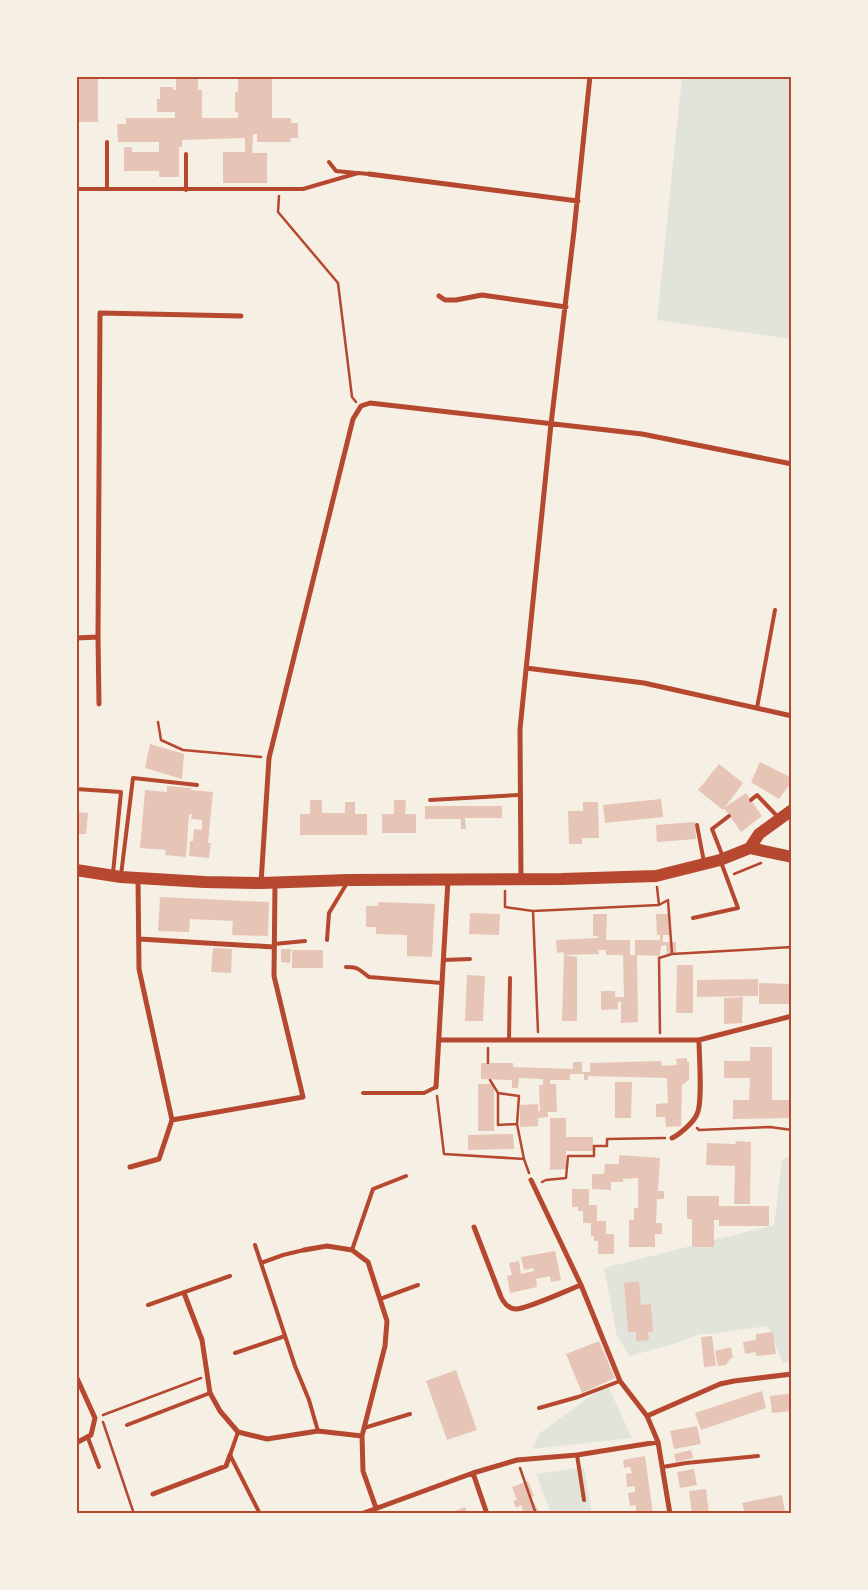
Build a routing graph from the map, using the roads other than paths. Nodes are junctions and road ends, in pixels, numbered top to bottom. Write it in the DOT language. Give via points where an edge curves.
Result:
graph roads {
  1 [pos="590,76"];
  2 [pos="107,142"];
  3 [pos="186,154"];
  4 [pos="329,162"];
  5 [pos="358,173"];
  6 [pos="369,174"];
  7 [pos="76,189"];
  8 [pos="106,189"];
  9 [pos="186,190"];
  10 [pos="578,201"];
  11 [pos="439,296"];
  12 [pos="566,307"];
  13 [pos="241,316"];
  14 [pos="551,424"];
  15 [pos="792,464"];
  16 [pos="775,610"];
  17 [pos="76,638"];
  18 [pos="98,638"];
  19 [pos="526,668"];
  20 [pos="99,704"];
  21 [pos="757,708"];
  22 [pos="792,716"];
  23 [pos="197,785"];
  24 [pos="76,789"];
  25 [pos="519,795"];
  26 [pos="430,800"];
  27 [pos="751,800"];
  28 [pos="792,810"];
  29 [pos="729,816"];
  30 [pos="779,818"];
  31 [pos="697,825"];
  32 [pos="750,848"];
  33 [pos="792,858"];
  34 [pos="722,860"];
  35 [pos="705,864"];
  36 [pos="76,870"];
  37 [pos="117,877"];
  38 [pos="138,878"];
  39 [pos="348,880"];
  40 [pos="448,880"];
  41 [pos="521,880"];
  42 [pos="260,883"];
  43 [pos="275,883"];
  44 [pos="693,918"];
  45 [pos="139,939"];
  46 [pos="305,940"];
  47 [pos="327,940"];
  48 [pos="274,945"];
  49 [pos="470,959"];
  50 [pos="443,960"];
  51 [pos="346,967"];
  52 [pos="510,978"];
  53 [pos="442,982"];
  54 [pos="792,1016"];
  55 [pos="439,1040"];
  56 [pos="509,1040"];
  57 [pos="699,1040"];
  58 [pos="436,1087"];
  59 [pos="363,1093"];
  60 [pos="172,1120"];
  61 [pos="672,1138"];
  62 [pos="130,1167"];
  63 [pos="406,1176"];
  64 [pos="532,1183"];
  65 [pos="474,1227"];
  66 [pos="255,1245"];
  67 [pos="304,1250"];
  68 [pos="352,1250"];
  69 [pos="261,1263"];
  70 [pos="230,1276"];
  71 [pos="581,1285"];
  72 [pos="418,1286"];
  73 [pos="184,1293"];
  74 [pos="380,1299"];
  75 [pos="148,1305"];
  76 [pos="284,1336"];
  77 [pos="236,1353"];
  78 [pos="792,1374"];
  79 [pos="76,1376"];
  80 [pos="620,1381"];
  81 [pos="210,1393"];
  82 [pos="539,1408"];
  83 [pos="410,1414"];
  84 [pos="647,1416"];
  85 [pos="127,1425"];
  86 [pos="364,1428"];
  87 [pos="318,1431"];
  88 [pos="238,1432"];
  89 [pos="362,1436"];
  90 [pos="88,1438"];
  91 [pos="658,1442"];
  92 [pos="76,1443"];
  93 [pos="230,1455"];
  94 [pos="577,1455"];
  95 [pos="758,1456"];
  96 [pos="99,1467"];
  97 [pos="663,1467"];
  98 [pos="473,1473"];
  99 [pos="153,1494"];
  100 [pos="584,1500"];
  101 [pos="376,1508"];
  102 [pos="260,1514"];
  103 [pos="361,1514"];
  104 [pos="487,1514"];
  105 [pos="670,1514"];
  1 -- 10 [label="street"];
  2 -- 8 [label="lane"];
  3 -- 9 [label="lane"];
  4 -- 5 [label="lane" via="336,171"];
  5 -- 6 [label="lane"];
  5 -- 9 [label="lane" via="304,189"];
  6 -- 10 [label="street"];
  7 -- 8 [label="lane"];
  8 -- 9 [label="lane"];
  10 -- 12 [label="street"];
  11 -- 12 [label="street" via="445,300 456,300 482,295"];
  12 -- 14 [label="street"];
  13 -- 18 [label="street" via="100,313"];
  14 -- 15 [label="street" via="642,434"];
  14 -- 19 [label="street"];
  14 -- 42 [label="street" via="370,403 361,406 353,419 269,758"];
  16 -- 21 [label="lane"];
  17 -- 18 [label="street"];
  18 -- 20 [label="street"];
  19 -- 21 [label="street" via="644,683"];
  19 -- 25 [label="street" via="520,729"];
  21 -- 22 [label="street"];
  23 -- 37 [label="lane" via="133,778"];
  24 -- 37 [label="lane" via="121,792"];
  25 -- 26 [label="lane"];
  25 -- 41 [label="street"];
  27 -- 30 [label="lane" via="757,795"];
  28 -- 30 [label="main road"];
  29 -- 34 [label="lane" via="712,829"];
  30 -- 32 [label="main road" via="758,834"];
  31 -- 35 [label="lane"];
  32 -- 33 [label="main road"];
  32 -- 34 [label="main road"];
  34 -- 35 [label="main road"];
  34 -- 44 [label="lane" via="738,908"];
  35 -- 41 [label="main road" via="656,876"];
  36 -- 37 [label="main road"];
  37 -- 38 [label="main road"];
  38 -- 42 [label="main road"];
  38 -- 45 [label="street"];
  39 -- 40 [label="main road"];
  39 -- 43 [label="main road"];
  39 -- 47 [label="lane" via="329,913"];
  40 -- 41 [label="main road"];
  40 -- 50 [label="street"];
  42 -- 43 [label="main road"];
  43 -- 48 [label="street"];
  45 -- 48 [label="street"];
  45 -- 60 [label="street" via="139,969"];
  46 -- 48 [label="lane"];
  48 -- 60 [label="street" via="274,976 303,1097"];
  49 -- 50 [label="lane"];
  50 -- 53 [label="street"];
  51 -- 53 [label="lane" via="361,969 369,977"];
  52 -- 56 [label="lane"];
  53 -- 55 [label="street"];
  54 -- 57 [label="street"];
  55 -- 56 [label="street"];
  55 -- 58 [label="street"];
  56 -- 57 [label="street"];
  57 -- 61 [label="street" via="697,1114 680,1134"];
  58 -- 59 [label="lane" via="424,1092"];
  60 -- 62 [label="street" via="159,1159"];
  63 -- 68 [label="lane" via="373,1189"];
  64 -- 71 [label="street"];
  65 -- 71 [label="street" via="501,1298 510,1308 516,1310"];
  66 -- 69 [label="lane"];
  67 -- 68 [label="street" via="327,1246"];
  67 -- 69 [label="lane"];
  68 -- 74 [label="street" via="368,1262"];
  69 -- 76 [label="lane"];
  70 -- 73 [label="lane"];
  71 -- 80 [label="street"];
  72 -- 74 [label="lane"];
  73 -- 75 [label="lane"];
  73 -- 81 [label="street" via="202,1340"];
  74 -- 86 [label="street" via="387,1321 385,1346"];
  76 -- 77 [label="lane"];
  76 -- 87 [label="lane"];
  78 -- 84 [label="street" via="720,1384"];
  79 -- 90 [label="street" via="94,1418"];
  80 -- 82 [label="lane"];
  80 -- 84 [label="street"];
  81 -- 85 [label="lane"];
  81 -- 88 [label="street"];
  83 -- 86 [label="lane"];
  84 -- 91 [label="street"];
  86 -- 89 [label="street"];
  87 -- 88 [label="street" via="267,1439"];
  87 -- 89 [label="street"];
  88 -- 93 [label="lane"];
  89 -- 101 [label="street" via="363,1471"];
  90 -- 92 [label="street"];
  90 -- 96 [label="lane"];
  91 -- 94 [label="street"];
  91 -- 97 [label="street"];
  93 -- 99 [label="street" via="226,1466"];
  93 -- 102 [label="lane"];
  94 -- 98 [label="street" via="517,1460"];
  94 -- 100 [label="lane"];
  95 -- 97 [label="lane"];
  97 -- 105 [label="street"];
  98 -- 101 [label="street"];
  98 -- 104 [label="street"];
  101 -- 103 [label="street"];
}
